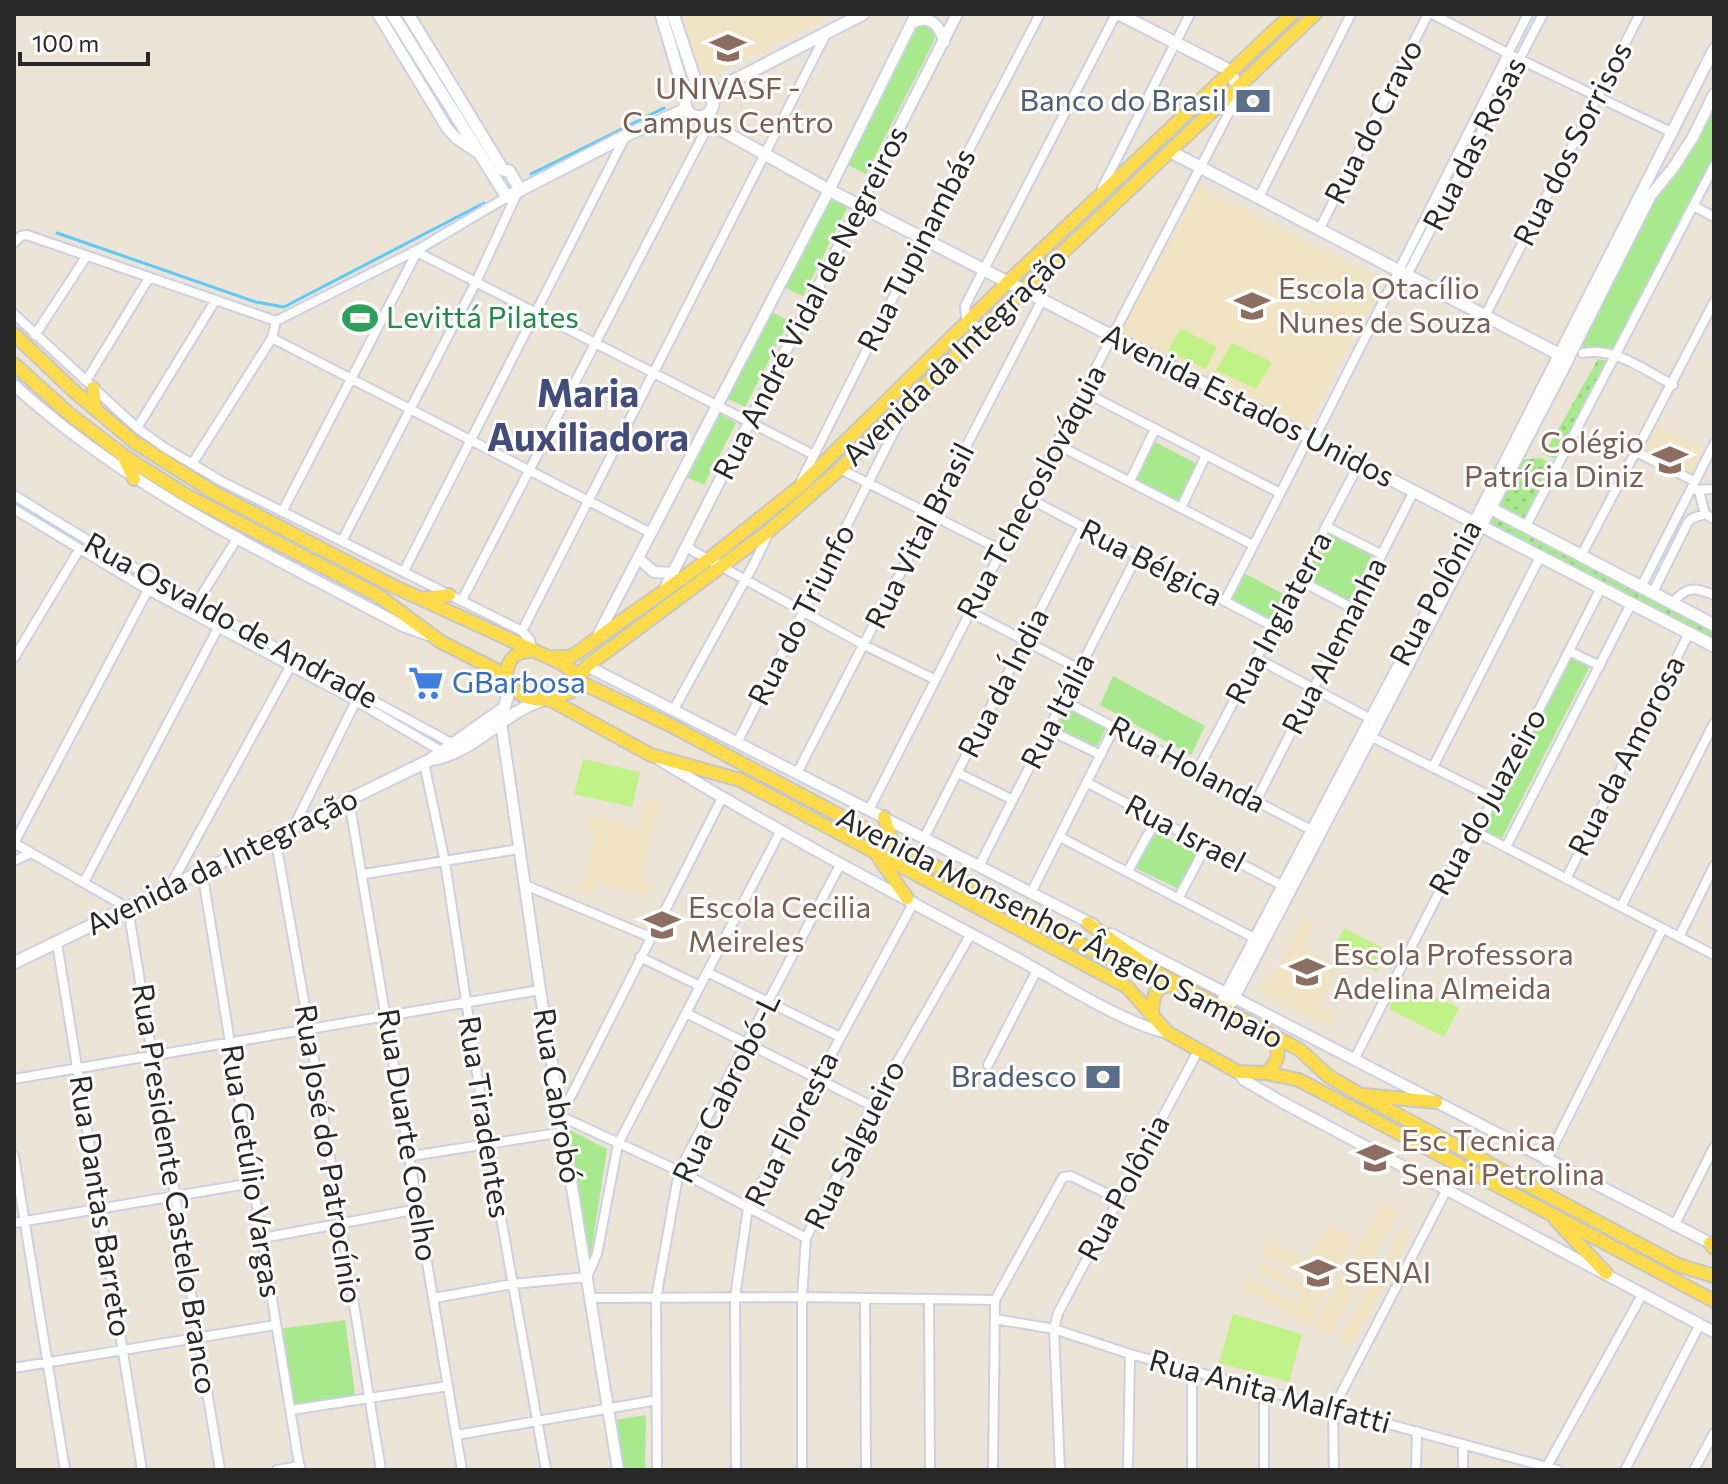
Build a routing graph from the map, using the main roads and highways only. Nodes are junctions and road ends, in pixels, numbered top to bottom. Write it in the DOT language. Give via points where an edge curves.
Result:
graph roads {
  1 [pos="392,14"];
  2 [pos="408,14"];
  3 [pos="661,14"];
  4 [pos="673,14"];
  5 [pos="863,14"];
  6 [pos="1117,14"];
  7 [pos="1282,14"];
  8 [pos="1292,14"];
  9 [pos="1315,14"];
  10 [pos="1272,34"];
  11 [pos="1231,73"];
  12 [pos="1238,88"];
  13 [pos="698,89"];
  14 [pos="712,98"];
  15 [pos="686,104"];
  16 [pos="704,121"];
  17 [pos="1171,152"];
  18 [pos="506,170"];
  19 [pos="492,177"];
  20 [pos="538,179"];
  21 [pos="520,189"];
  22 [pos="1066,228"];
  23 [pos="1077,240"];
  24 [pos="1009,281"];
  25 [pos="1024,289"];
  26 [pos="14,334"];
  27 [pos="39,359"];
  28 [pos="14,364"];
  29 [pos="24,374"];
  30 [pos="89,385"];
  31 [pos="95,408"];
  32 [pos="123,455"];
  33 [pos="134,479"];
  34 [pos="1486,508"];
  35 [pos="1477,524"];
  36 [pos="449,595"];
  37 [pos="422,599"];
  38 [pos="1714,625"];
  39 [pos="1714,646"];
  40 [pos="538,653"];
  41 [pos="507,679"];
  42 [pos="578,679"];
  43 [pos="544,700"];
  44 [pos="427,762"];
  45 [pos="884,817"];
  46 [pos="893,845"];
  47 [pos="873,850"];
  48 [pos="910,900"];
  49 [pos="1088,923"];
  50 [pos="14,963"];
  51 [pos="1154,971"];
  52 [pos="1177,984"];
  53 [pos="1154,1018"];
  54 [pos="1274,1037"];
  55 [pos="1266,1073"];
  56 [pos="1361,1095"];
  57 [pos="1436,1102"];
  58 [pos="1551,1214"];
  59 [pos="1606,1273"];
  60 [pos="1714,1276"];
  61 [pos="1714,1301"];
  1 -- 19 [label="main road"];
  2 -- 18 [label="main road"];
  3 -- 15 [label="main road"];
  4 -- 13 [label="main road"];
  5 -- 14 [label="main road" via="729,83"];
  6 -- 11 [label="main road"];
  7 -- 10 [label="main road"];
  8 -- 10 [label="main road, Avenida da Integração"];
  9 -- 12 [label="main road, Avenida da Integração"];
  10 -- 11 [label="main road, Avenida da Integração"];
  11 -- 12 [label="main road"];
  11 -- 22 [label="main road, Avenida da Integração"];
  12 -- 17 [label="main road, Avenida da Integração"];
  13 -- 14 [label="main road"];
  13 -- 15 [label="main road" via="690,92"];
  14 -- 16 [label="main road"];
  15 -- 16 [label="main road" via="692,116"];
  15 -- 20 [label="main road"];
  16 -- 24 [label="main road, Avenida Estados Unidos"];
  17 -- 23 [label="main road, Avenida da Integração"];
  17 -- 34 [label="main road, Rua Polônia" via="1564,357"];
  18 -- 19 [label="main road"];
  18 -- 20 [label="main road" via="523,180"];
  18 -- 21 [label="main road"];
  19 -- 21 [label="main road" via="507,197"];
  20 -- 21 [label="main road"];
  22 -- 23 [label="main road"];
  22 -- 24 [label="main road, Avenida da Integração"];
  23 -- 25 [label="main road, Avenida da Integração"];
  24 -- 25 [label="main road, Avenida Estados Unidos"];
  24 -- 40 [label="main road, Avenida da Integração" via="798,488 709,559 571,657"];
  25 -- 35 [label="main road, Avenida Estados Unidos"];
  25 -- 42 [label="main road, Avenida da Integração" via="840,469 769,531 587,666"];
  26 -- 27 [label="main road, Avenida Monsenhor Ângelo Sampaio"];
  27 -- 29 [label="main road" via="29,363"];
  27 -- 31 [label="main road, Avenida Monsenhor Ângelo Sampaio"];
  28 -- 29 [label="main road, Avenida Monsenhor Ângelo Sampaio"];
  29 -- 32 [label="main road, Avenida Monsenhor Ângelo Sampaio"];
  30 -- 31 [label="main road"];
  31 -- 37 [label="main road, Avenida Monsenhor Ângelo Sampaio" via="133,441 213,492"];
  32 -- 33 [label="main road"];
  32 -- 41 [label="main road, Avenida Monsenhor Ângelo Sampaio" via="206,506 379,596 430,635"];
  34 -- 35 [label="main road, Rua Polônia"];
  34 -- 38 [label="main road"];
  35 -- 39 [label="main road, Avenida Estados Unidos"];
  36 -- 37 [label="main road"];
  37 -- 40 [label="main road, Avenida Monsenhor Ângelo Sampaio"];
  40 -- 41 [label="main road" via="516,654"];
  40 -- 42 [label="main road, Avenida Monsenhor Ângelo Sampaio" via="569,668"];
  41 -- 43 [label="main road, Avenida Monsenhor Ângelo Sampaio" via="516,691"];
  41 -- 44 [label="main road" via="504,708"];
  42 -- 43 [label="main road" via="570,692"];
  42 -- 46 [label="main road, Avenida Monsenhor Ângelo Sampaio"];
  43 -- 44 [label="main road" via="455,752"];
  43 -- 47 [label="main road, Avenida Monsenhor Ângelo Sampaio" via="651,755 740,780"];
  44 -- 50 [label="main road, Avenida da Integração"];
  45 -- 46 [label="main road"];
  46 -- 51 [label="main road, Avenida Monsenhor Ângelo Sampaio" via="1105,957"];
  47 -- 48 [label="main road"];
  47 -- 53 [label="main road, Avenida Monsenhor Ângelo Sampaio" via="1127,987"];
  49 -- 51 [label="main road"];
  51 -- 52 [label="main road, Avenida Monsenhor Ângelo Sampaio"];
  52 -- 53 [label="main road" via="1155,993"];
  52 -- 54 [label="main road, Avenida Monsenhor Ângelo Sampaio"];
  53 -- 55 [label="main road, Avenida Monsenhor Ângelo Sampaio" via="1168,1033 1238,1072"];
  54 -- 55 [label="main road" via="1278,1059"];
  54 -- 56 [label="main road, Avenida Monsenhor Ângelo Sampaio"];
  55 -- 58 [label="main road, Avenida Monsenhor Ângelo Sampaio" via="1305,1083"];
  56 -- 57 [label="main road"];
  56 -- 60 [label="main road, Avenida Monsenhor Ângelo Sampaio" via="1678,1265"];
  58 -- 59 [label="main road"];
  58 -- 61 [label="main road, Avenida Monsenhor Ângelo Sampaio"];
}
